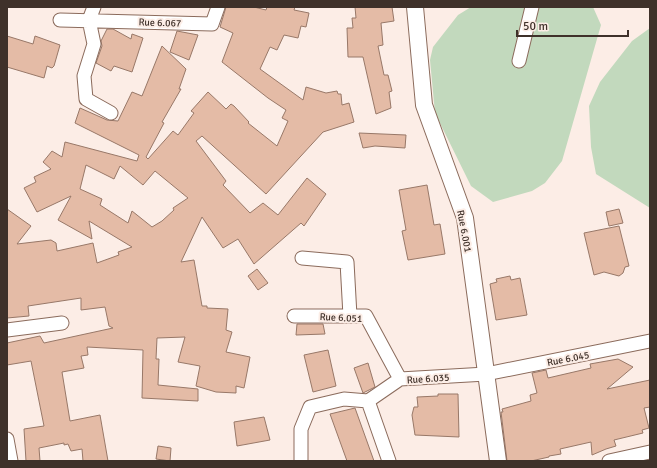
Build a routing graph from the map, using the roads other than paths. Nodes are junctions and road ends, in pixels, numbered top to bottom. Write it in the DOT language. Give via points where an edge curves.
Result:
graph roads {
  1 [pos="94,7"];
  2 [pos="218,7"];
  3 [pos="415,7"];
  4 [pos="532,7"];
  5 [pos="60,20"];
  6 [pos="89,20"];
  7 [pos="519,61"];
  8 [pos="111,113"];
  9 [pos="302,258"];
  10 [pos="294,316"];
  11 [pos="350,316"];
  12 [pos="62,323"];
  13 [pos="7,330"];
  14 [pos="650,341"];
  15 [pos="486,374"];
  16 [pos="400,379"];
  17 [pos="368,401"];
  18 [pos="7,439"];
  19 [pos="650,452"];
  20 [pos="11,461"];
  21 [pos="301,461"];
  22 [pos="389,461"];
  23 [pos="498,461"];
  24 [pos="609,461"];
  1 -- 6 [label="street"];
  2 -- 6 [label="street, Rue 6.067" via="212,24"];
  3 -- 15 [label="street, Rue 6.001" via="424,105 465,218"];
  4 -- 7 [label="street"];
  5 -- 6 [label="street, Rue 6.067"];
  6 -- 8 [label="street" via="94,44 84,76 86,99"];
  9 -- 11 [label="street" via="347,262"];
  10 -- 11 [label="street, Rue 6.051"];
  11 -- 16 [label="street, Rue 6.051" via="366,316"];
  12 -- 13 [label="street"];
  14 -- 15 [label="street, Rue 6.045"];
  15 -- 16 [label="street, Rue 6.035"];
  15 -- 23 [label="street, Rue 6.001"];
  16 -- 17 [label="street, Rue 6.035"];
  17 -- 21 [label="street" via="344,399 310,407 301,429"];
  17 -- 22 [label="street"];
  18 -- 20 [label="street"];
  19 -- 24 [label="street"];
}
